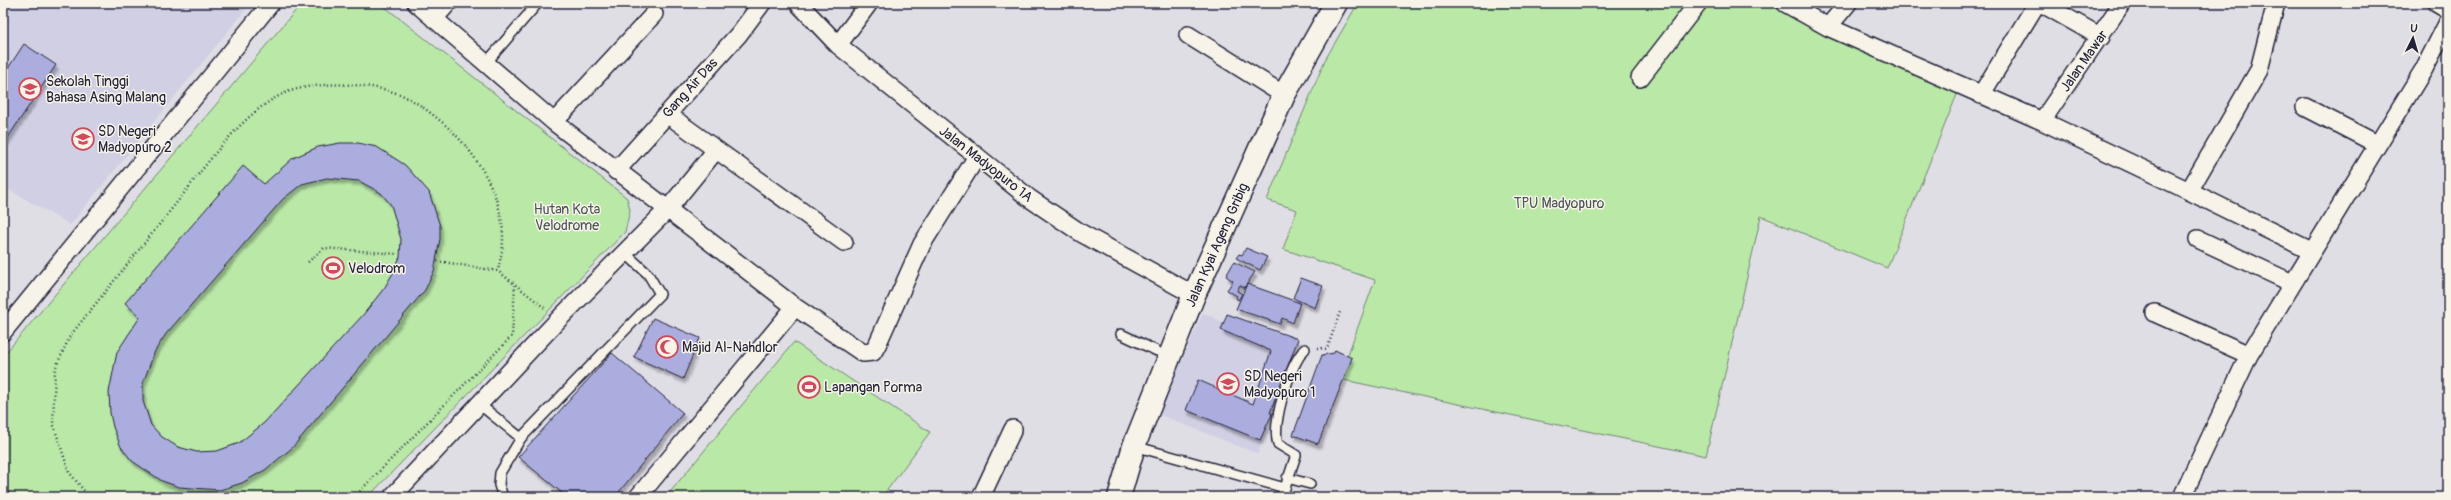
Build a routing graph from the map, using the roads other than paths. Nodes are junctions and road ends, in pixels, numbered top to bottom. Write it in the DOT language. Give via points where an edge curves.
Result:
graph roads {
  1 [pos="271,3"];
  2 [pos="416,3"];
  3 [pos="448,3"];
  4 [pos="538,3"];
  5 [pos="762,3"];
  6 [pos="798,3"];
  7 [pos="869,3"];
  8 [pos="1336,3"];
  9 [pos="1698,3"];
  10 [pos="1785,3"];
  11 [pos="1848,3"];
  12 [pos="2037,3"];
  13 [pos="2041,3"];
  14 [pos="2122,3"];
  15 [pos="2276,3"];
  16 [pos="2436,3"];
  17 [pos="2448,10"];
  18 [pos="654,14"];
  19 [pos="434,19"];
  20 [pos="2448,22"];
  21 [pos="1828,27"];
  22 [pos="1188,35"];
  23 [pos="2101,37"];
  24 [pos="838,45"];
  25 [pos="486,63"];
  26 [pos="1640,78"];
  27 [pos="1981,94"];
  28 [pos="1284,95"];
  29 [pos="2305,107"];
  30 [pos="667,114"];
  31 [pos="2043,119"];
  32 [pos="554,122"];
  33 [pos="2377,144"];
  34 [pos="716,150"];
  35 [pos="976,158"];
  36 [pos="616,171"];
  37 [pos="2189,191"];
  38 [pos="668,209"];
  39 [pos="2198,239"];
  40 [pos="844,242"];
  41 [pos="2311,251"];
  42 [pos="624,252"];
  43 [pos="2292,283"];
  44 [pos="1194,295"];
  45 [pos="795,307"];
  46 [pos="2155,313"];
  47 [pos="3,332"];
  48 [pos="1121,334"];
  49 [pos="1304,349"];
  50 [pos="1163,354"];
  51 [pos="2249,355"];
  52 [pos="479,404"];
  53 [pos="1013,429"];
  54 [pos="521,438"];
  55 [pos="1134,446"];
  56 [pos="1287,478"];
  57 [pos="1310,484"];
  58 [pos="1283,493"];
  59 [pos="392,497"];
  60 [pos="502,497"];
  61 [pos="638,497"];
  62 [pos="981,497"];
  63 [pos="1119,497"];
  64 [pos="2182,497"];
  1 -- 47 [label="street"];
  2 -- 19 [label="street"];
  3 -- 19 [label="street"];
  4 -- 25 [label="lane"];
  5 -- 30 [label="street, Gang Air Das" via="739,34"];
  6 -- 24 [label="street, Jalan Madyopuro 1A"];
  7 -- 24 [label="street"];
  8 -- 28 [label="main road, Jalan Kyai Ageng Gribig"];
  9 -- 26 [label="street"];
  10 -- 21 [label="street"];
  11 -- 21 [label="street"];
  12 -- 27 [label="street"];
  13 -- 23 [label="street"];
  14 -- 23 [label="street, Jalan Mawar"];
  15 -- 37 [label="street" via="2259,70"];
  16 -- 17 [label="street"];
  18 -- 32 [label="street"];
  19 -- 25 [label="street"];
  20 -- 33 [label="street" via="2424,69"];
  21 -- 27 [label="street"];
  22 -- 28 [label="street"];
  23 -- 31 [label="street, Jalan Mawar"];
  24 -- 35 [label="street, Jalan Madyopuro 1A"];
  25 -- 32 [label="street"];
  27 -- 31 [label="street"];
  28 -- 44 [label="main road, Jalan Kyai Ageng Gribig"];
  29 -- 33 [label="street"];
  30 -- 34 [label="street"];
  30 -- 36 [label="street, Gang Air Das"];
  31 -- 37 [label="street"];
  32 -- 36 [label="street"];
  33 -- 41 [label="street"];
  34 -- 38 [label="street"];
  34 -- 40 [label="street"];
  35 -- 44 [label="street, Jalan Madyopuro 1A" via="1081,233"];
  35 -- 45 [label="street" via="922,244 873,352 863,352"];
  36 -- 38 [label="street"];
  37 -- 41 [label="street"];
  38 -- 42 [label="street"];
  38 -- 45 [label="street"];
  39 -- 43 [label="street"];
  41 -- 43 [label="street"];
  42 -- 52 [label="street"];
  42 -- 54 [label="lane" via="645,271 660,294"];
  43 -- 51 [label="street"];
  44 -- 50 [label="main road, Jalan Kyai Ageng Gribig"];
  45 -- 61 [label="street"];
  46 -- 51 [label="street"];
  48 -- 50 [label="lane"];
  49 -- 56 [label="lane" via="1296,361 1286,388 1275,435 1278,444 1296,455"];
  50 -- 55 [label="main road, Jalan Kyai Ageng Gribig"];
  51 -- 64 [label="street"];
  52 -- 54 [label="lane"];
  52 -- 59 [label="street"];
  53 -- 62 [label="street"];
  54 -- 60 [label="lane" via="500,473"];
  55 -- 58 [label="lane"];
  55 -- 63 [label="main road, Jalan Kyai Ageng Gribig"];
  56 -- 57 [label="lane"];
  56 -- 58 [label="lane"];
}
